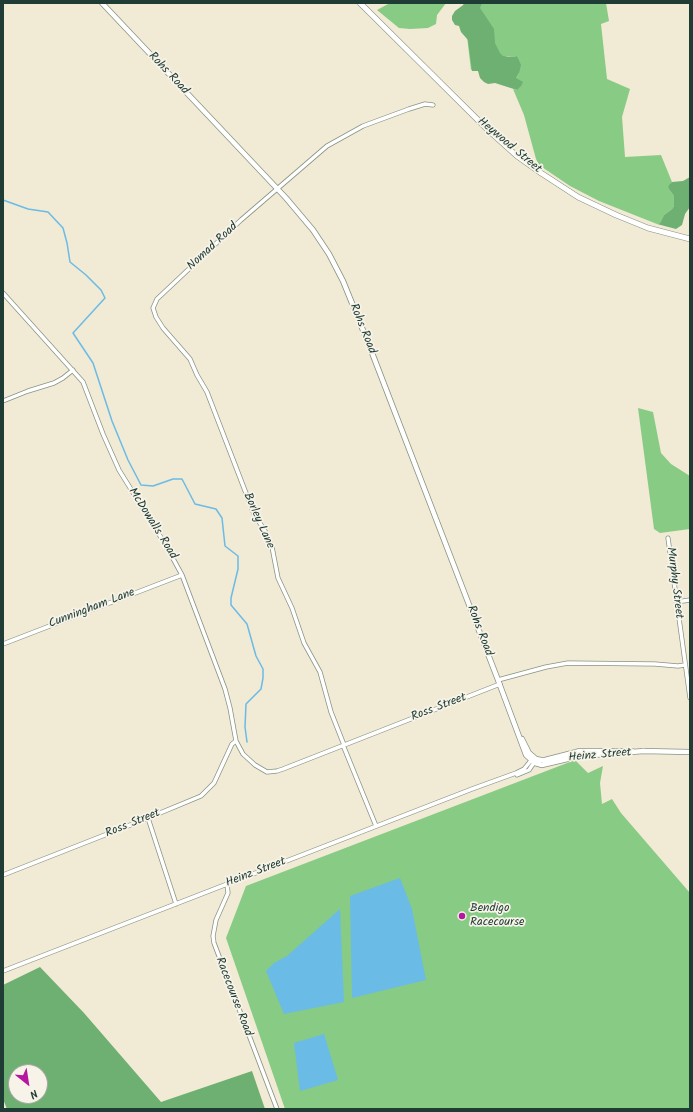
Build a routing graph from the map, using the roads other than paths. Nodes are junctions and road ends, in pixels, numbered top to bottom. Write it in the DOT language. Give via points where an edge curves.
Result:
graph roads {
  1 [pos="102,3"];
  2 [pos="360,3"];
  3 [pos="433,104"];
  4 [pos="277,189"];
  5 [pos="690,239"];
  6 [pos="3,293"];
  7 [pos="153,308"];
  8 [pos="73,370"];
  9 [pos="3,401"];
  10 [pos="668,538"];
  11 [pos="182,575"];
  12 [pos="690,600"];
  13 [pos="676,602"];
  14 [pos="3,644"];
  15 [pos="690,662"];
  16 [pos="685,664"];
  17 [pos="499,682"];
  18 [pos="690,698"];
  19 [pos="236,741"];
  20 [pos="344,745"];
  21 [pos="690,752"];
  22 [pos="534,760"];
  23 [pos="267,772"];
  24 [pos="148,818"];
  25 [pos="376,826"];
  26 [pos="3,875"];
  27 [pos="227,884"];
  28 [pos="176,904"];
  29 [pos="3,971"];
  30 [pos="277,1109"];
  1 -- 4 [label="street, Rohs Road"];
  2 -- 5 [label="main road, Heywood Street" via="517,156 578,197 648,228"];
  3 -- 4 [label="street" via="425,104 362,126 327,146"];
  4 -- 7 [label="street, Nomad Road" via="157,299"];
  4 -- 17 [label="street, Rohs Road" via="313,230 330,254 343,281"];
  6 -- 8 [label="street, McDowalls Road"];
  7 -- 20 [label="street, Borley Lane" via="163,328 190,359 207,392 254,514 272,547 278,578 304,643 320,672 331,712"];
  8 -- 9 [label="street" via="54,383"];
  8 -- 11 [label="street, McDowalls Road" via="86,387 118,470"];
  10 -- 13 [label="street, Murphy Street"];
  11 -- 14 [label="street, Cunningham Lane"];
  11 -- 19 [label="street, McDowalls Road" via="225,690"];
  12 -- 13 [label="street"];
  13 -- 16 [label="street, Murphy Street"];
  15 -- 16 [label="street, Ross Street"];
  16 -- 17 [label="street, Ross Street" via="678,666 568,663"];
  16 -- 18 [label="street, Murphy Street"];
  17 -- 20 [label="street, Ross Street"];
  17 -- 22 [label="street, Rohs Road" via="524,752"];
  19 -- 23 [label="street, McDowalls Road" via="247,758"];
  19 -- 24 [label="street, Ross Street" via="232,744 218,777 206,792 196,799"];
  20 -- 23 [label="street, Ross Street" via="284,769"];
  20 -- 25 [label="street, Borley Lane"];
  21 -- 22 [label="street, Heinz Street" via="599,752 546,764 538,764"];
  22 -- 25 [label="street, Heinz Street" via="510,776"];
  24 -- 26 [label="street, Ross Street"];
  24 -- 28 [label="street"];
  25 -- 27 [label="street, Heinz Street"];
  27 -- 28 [label="street, Heinz Street"];
  27 -- 30 [label="street, Racecourse Road" via="228,893 216,920 214,943"];
  28 -- 29 [label="street, Heinz Street"];
}
